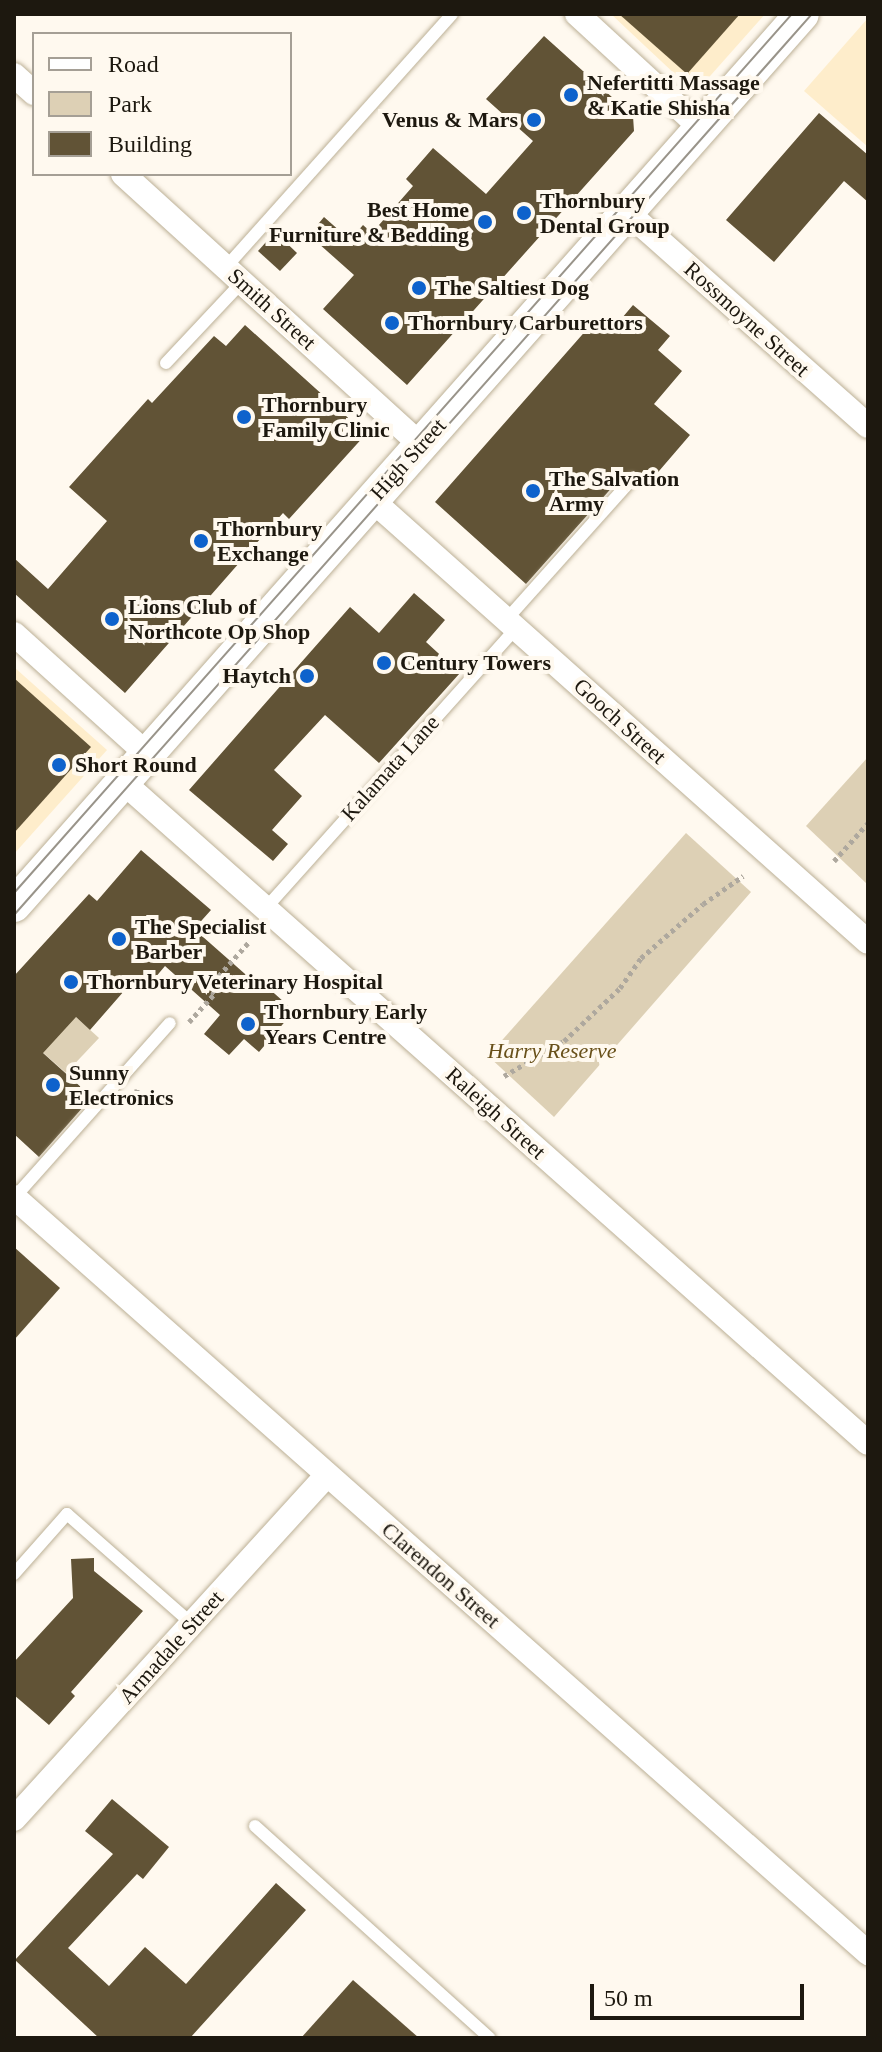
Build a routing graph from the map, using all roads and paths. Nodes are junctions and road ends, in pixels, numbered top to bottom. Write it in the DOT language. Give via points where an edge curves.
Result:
graph roads {
  1 [pos="452,14"];
  2 [pos="577,14"];
  3 [pos="802,14"];
  4 [pos="14,75"];
  5 [pos="32,91"];
  6 [pos="701,128"];
  7 [pos="125,176"];
  8 [pos="627,212"];
  9 [pos="234,275"];
  10 [pos="166,363"];
  11 [pos="868,426"];
  12 [pos="421,445"];
  13 [pos="631,480"];
  14 [pos="372,500"];
  15 [pos="511,624"];
  16 [pos="14,634"];
  17 [pos="148,755"];
  18 [pos="123,782"];
  19 [pos="868,823"];
  20 [pos="834,861"];
  21 [pos="743,876"];
  22 [pos="14,905"];
  23 [pos="265,909"];
  24 [pos="249,942"];
  25 [pos="868,942"];
  26 [pos="170,1023"];
  27 [pos="504,1076"];
  28 [pos="14,1198"];
  29 [pos="868,1443"];
  30 [pos="327,1475"];
  31 [pos="14,1574"];
  32 [pos="192,1624"];
  33 [pos="14,1819"];
  34 [pos="255,1826"];
  35 [pos="868,1953"];
  36 [pos="490,2038"];
  1 -- 9 [label="lane"];
  2 -- 6 [label="street"];
  3 -- 6 [label="main road, High Street"];
  4 -- 5 [label="street"];
  6 -- 8 [label="main road, High Street"];
  7 -- 9 [label="street, Smith Street"];
  8 -- 11 [label="street, Rossmoyne Street"];
  8 -- 12 [label="main road, High Street"];
  9 -- 10 [label="lane"];
  9 -- 12 [label="street, Smith Street"];
  12 -- 14 [label="main road, High Street"];
  13 -- 15 [label="lane, Kalamata Lane"];
  14 -- 15 [label="street, Gooch Street"];
  14 -- 17 [label="main road, High Street"];
  15 -- 23 [label="lane, Kalamata Lane"];
  15 -- 25 [label="street, Gooch Street"];
  16 -- 17 [label="street"];
  17 -- 18 [label="main road, High Street"];
  18 -- 22 [label="main road, High Street"];
  18 -- 23 [label="street, Raleigh Street"];
  19 -- 20 [label="path"];
  21 -- 27 [label="path" via="641,958 620,988 564,1041"];
  23 -- 29 [label="street, Raleigh Street"];
  24 -- 26 [label="path" via="208,988 215,993 181,1031"];
  26 -- 28 [label="lane"];
  28 -- 30 [label="street, Clarendon Street"];
  30 -- 32 [label="street, Armadale Street"];
  30 -- 35 [label="street, Clarendon Street"];
  31 -- 32 [label="lane" via="67,1514"];
  32 -- 33 [label="street, Armadale Street"];
  34 -- 36 [label="lane"];
}
